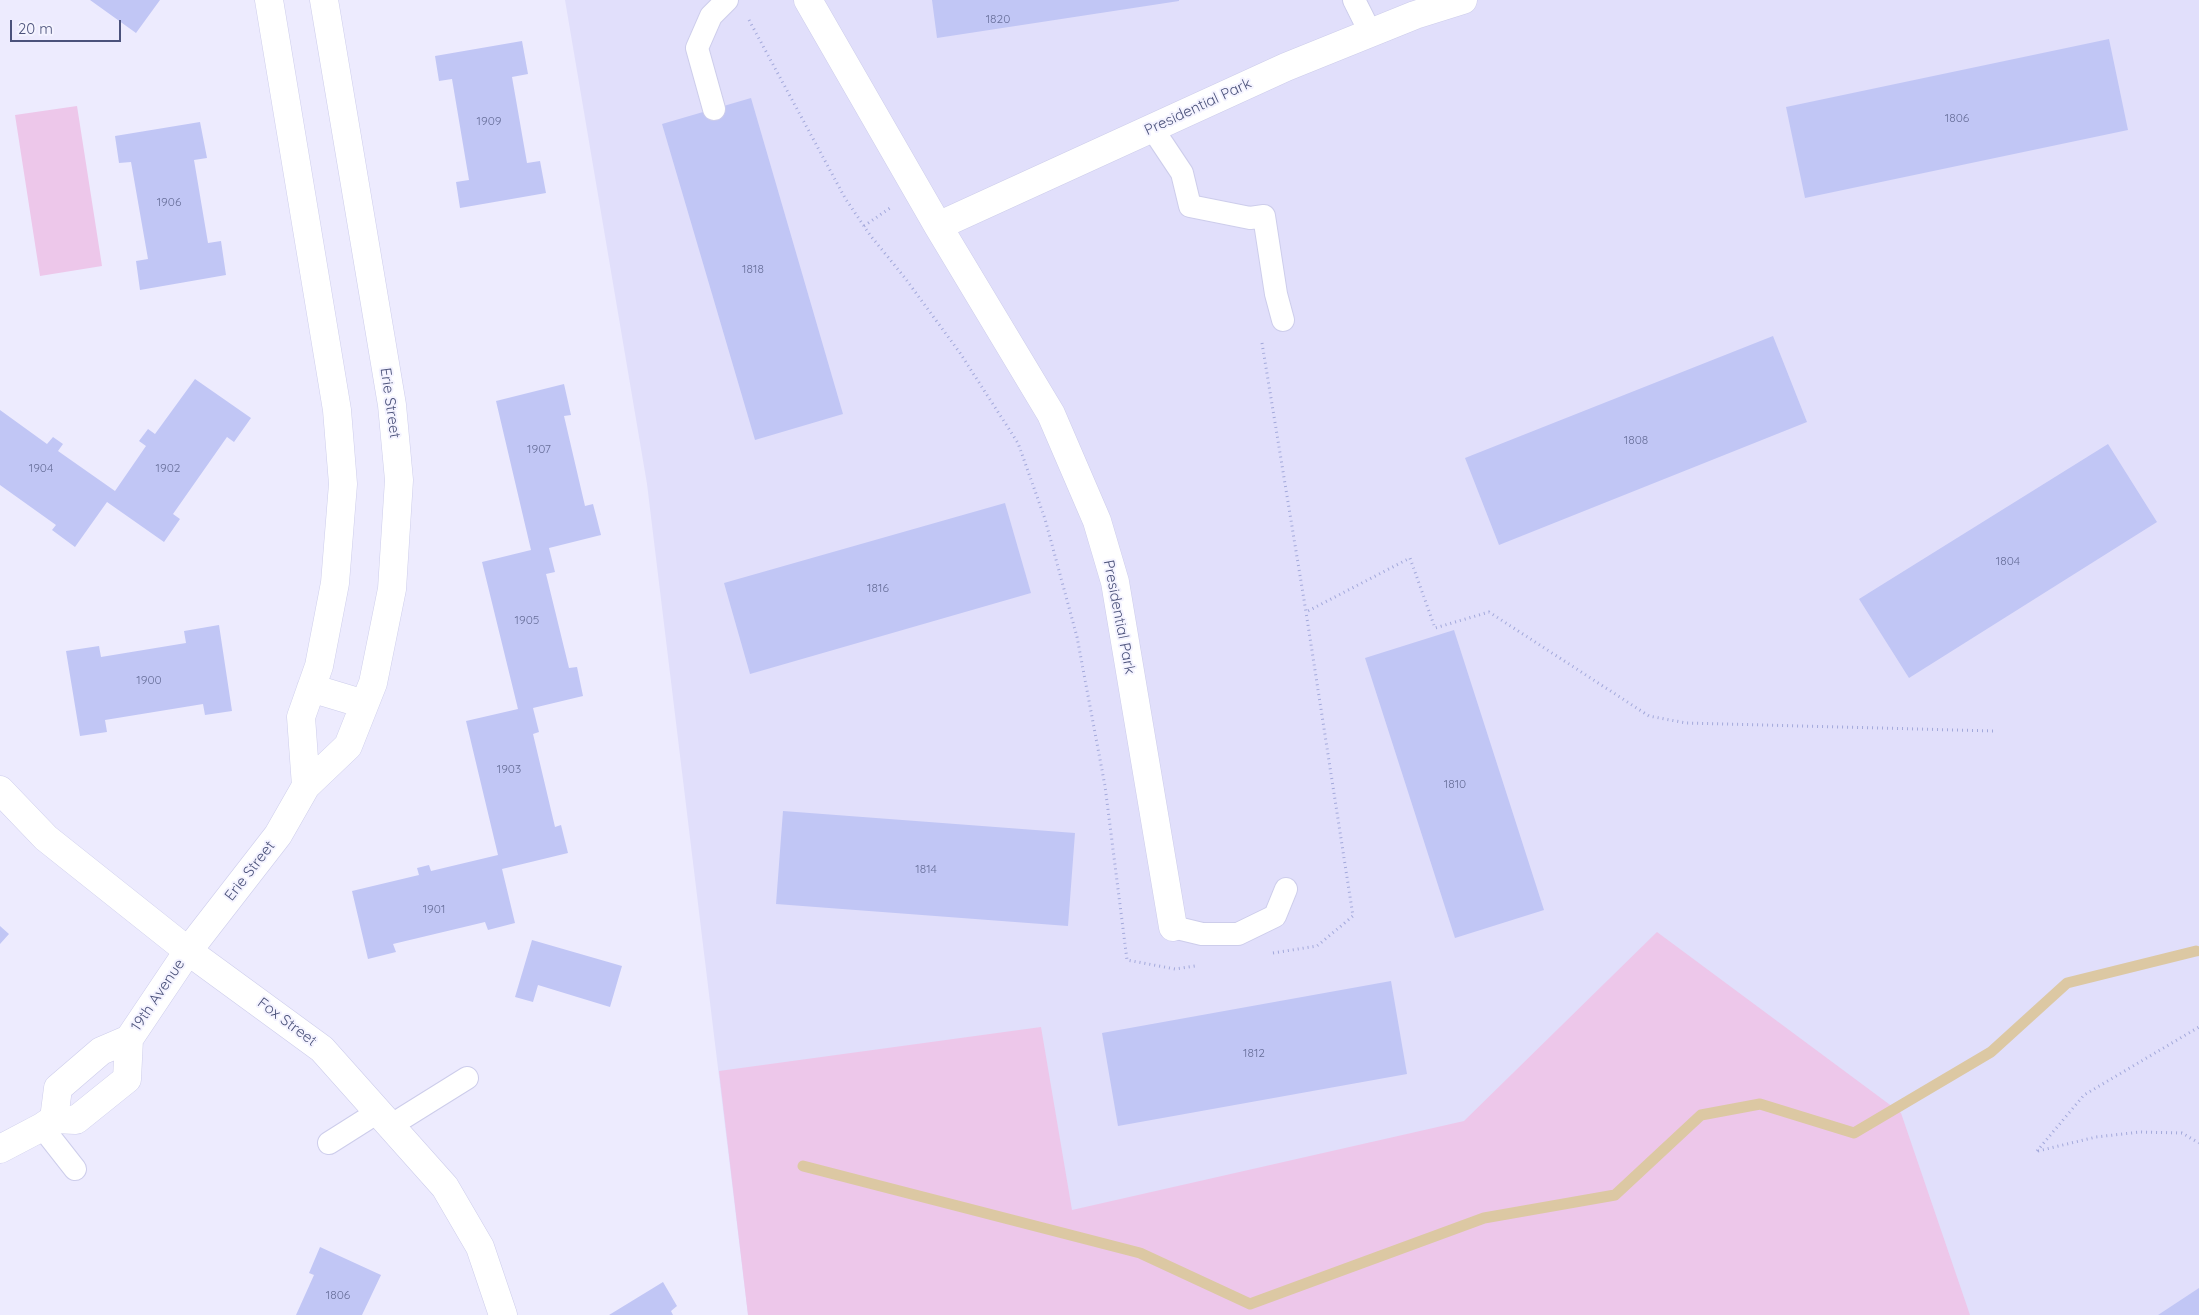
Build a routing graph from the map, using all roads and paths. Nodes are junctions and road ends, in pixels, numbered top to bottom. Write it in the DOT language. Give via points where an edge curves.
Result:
graph roads {
  1 [pos="269,0"];
  2 [pos="324,0"];
  3 [pos="727,0"];
  4 [pos="808,0"];
  5 [pos="1354,0"];
  6 [pos="1463,0"];
  7 [pos="1370,32"];
  8 [pos="714,109"];
  9 [pos="1152,128"];
  10 [pos="938,226"];
  11 [pos="1283,320"];
  12 [pos="1262,342"];
  13 [pos="311,688"];
  14 [pos="364,704"];
  15 [pos="1995,731"];
  16 [pos="306,786"];
  17 [pos="0,790"];
  18 [pos="1286,889"];
  19 [pos="1173,927"];
  20 [pos="188,951"];
  21 [pos="2199,1027"];
  22 [pos="129,1039"];
  23 [pos="467,1078"];
  24 [pos="384,1119"];
  25 [pos="48,1123"];
  26 [pos="328,1143"];
  27 [pos="2199,1143"];
  28 [pos="0,1149"];
  29 [pos="76,1169"];
  30 [pos="503,1315"];
  1 -- 13 [label="street" via="337,410 343,484 335,583 319,666"];
  2 -- 14 [label="street, Erie Street" via="392,405 399,480 392,589 373,683"];
  3 -- 8 [label="lane" via="711,16 697,48"];
  4 -- 10 [label="street, Presidential Park"];
  5 -- 7 [label="lane"];
  6 -- 7 [label="street, Presidential Park"];
  7 -- 9 [label="street, Presidential Park"];
  9 -- 10 [label="street, Presidential Park"];
  9 -- 11 [label="lane" via="1182,173 1190,206 1250,218 1264,216"];
  10 -- 19 [label="street, Presidential Park" via="1050,414 1097,521 1115,582"];
  12 -- 15 [label="path" via="1306,612 1410,558 1435,628 1490,612 1649,716 1686,723"];
  13 -- 14 [label="street"];
  13 -- 16 [label="street" via="301,717"];
  14 -- 16 [label="street, Erie Street" via="348,746"];
  16 -- 20 [label="street, Erie Street" via="278,836"];
  17 -- 20 [label="street, Fox Street" via="46,838"];
  18 -- 19 [label="lane" via="1275,916 1238,934 1202,934"];
  20 -- 22 [label="street, 19th Avenue"];
  20 -- 24 [label="street, Fox Street" via="322,1048"];
  21 -- 27 [label="path" via="2084,1095 2037,1151 2096,1137 2140,1132 2182,1133"];
  22 -- 25 [label="street, 19th Avenue" via="101,1051 58,1088"];
  22 -- 25 [label="street, 19th Avenue" via="127,1079 76,1120"];
  23 -- 24 [label="lane"];
  24 -- 26 [label="lane"];
  24 -- 30 [label="street, Fox Street" via="445,1187 480,1247"];
  25 -- 28 [label="street, 19th Avenue"];
  25 -- 29 [label="lane"];
}
